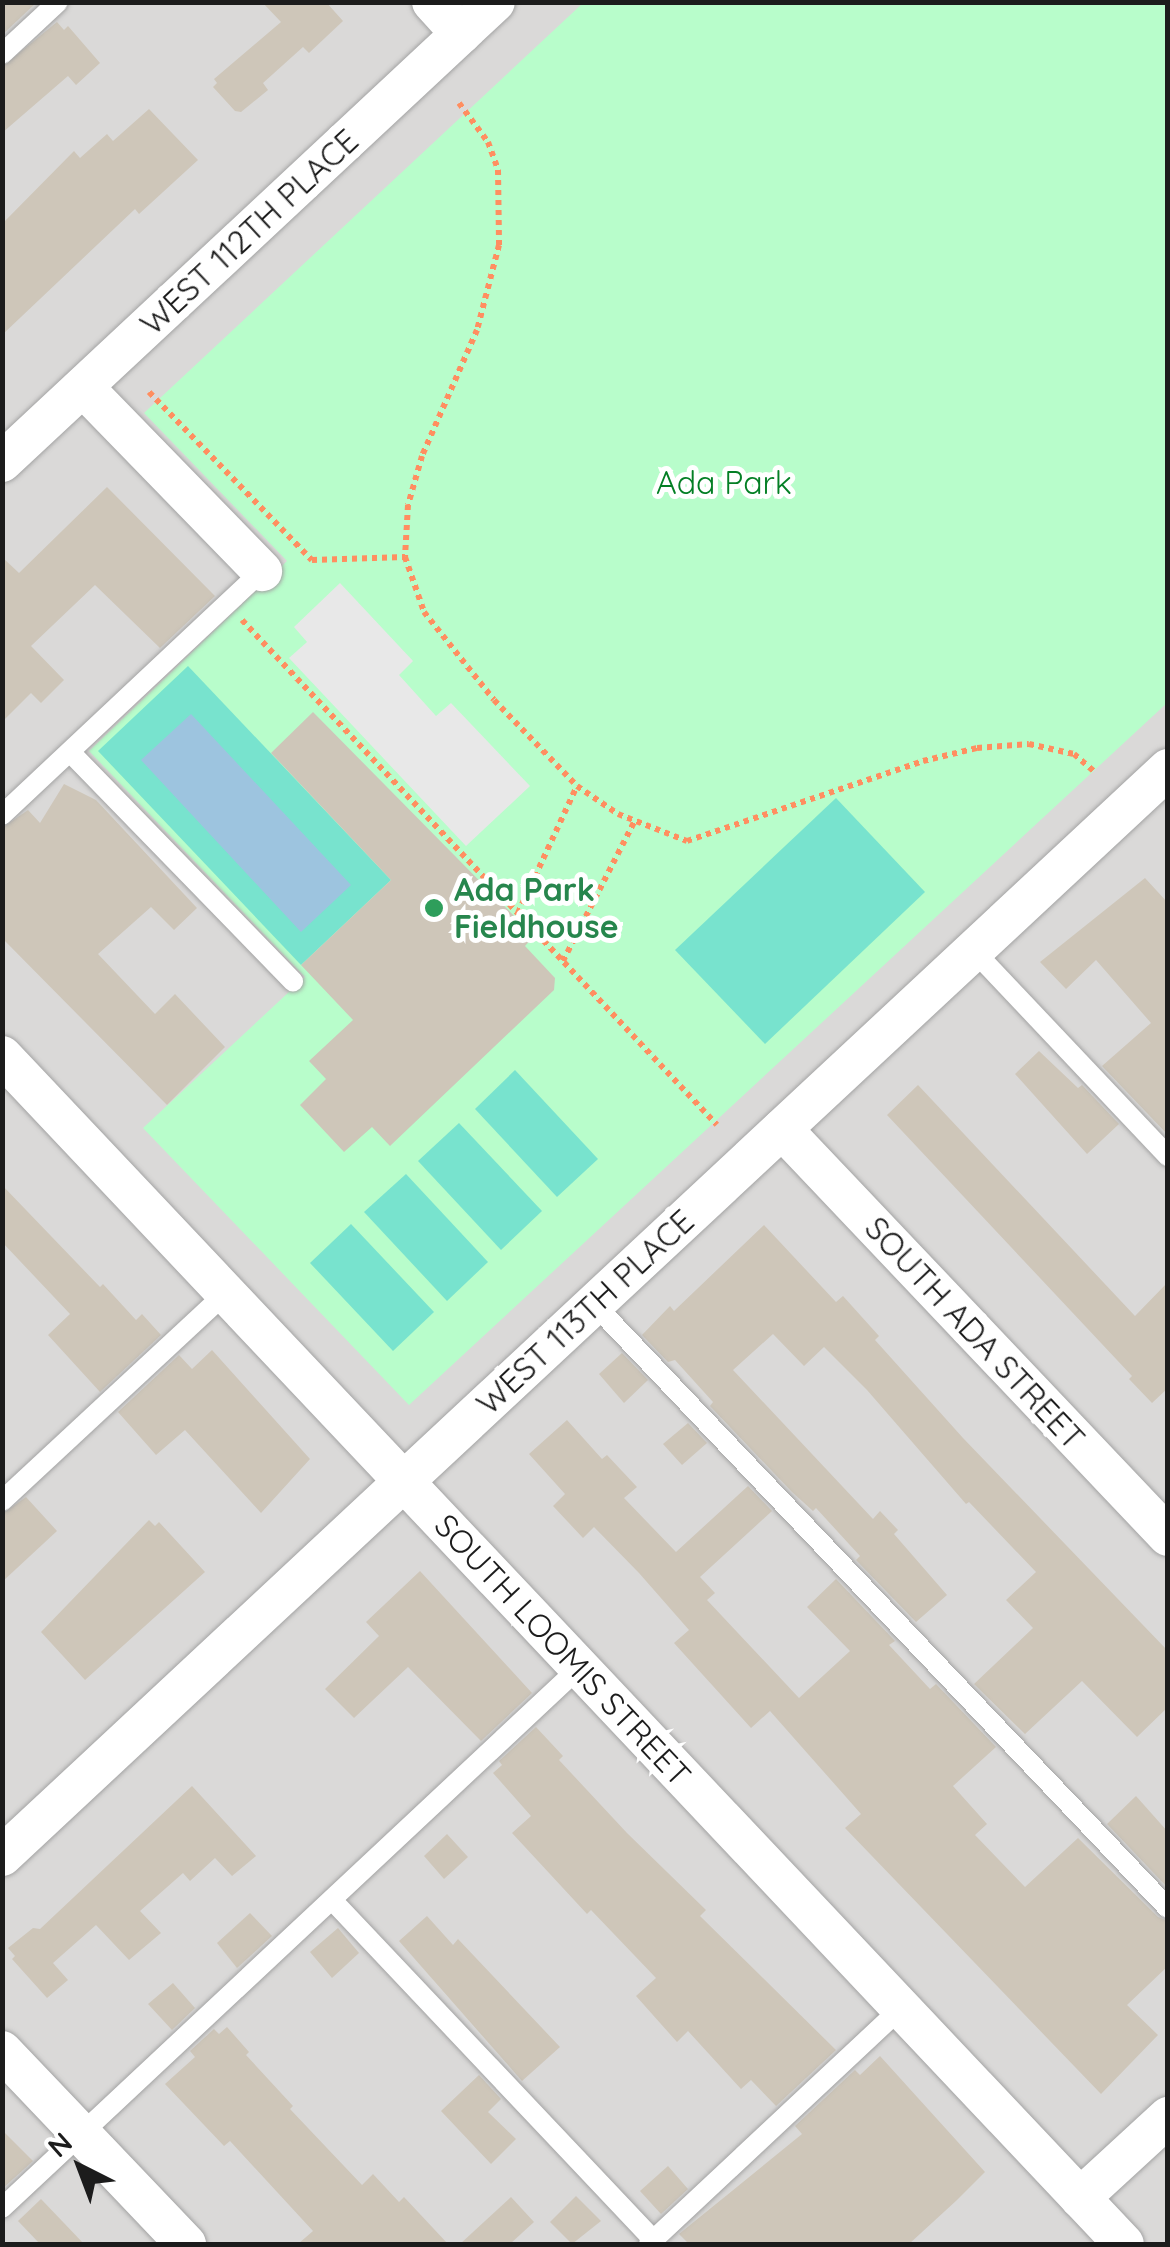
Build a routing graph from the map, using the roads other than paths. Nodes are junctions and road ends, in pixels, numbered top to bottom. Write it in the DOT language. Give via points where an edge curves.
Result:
graph roads {
  1 [pos="58,2"];
  2 [pos="432,2"];
  3 [pos="495,2"];
  4 [pos="461,34"];
  5 [pos="2,54"];
  6 [pos="83,387"];
  7 [pos="2,462"];
  8 [pos="262,572"];
  9 [pos="70,752"];
  10 [pos="1164,778"];
  11 [pos="2,815"];
  12 [pos="973,950"];
  13 [pos="292,981"];
  14 [pos="2,1056"];
  15 [pos="782,1129"];
  16 [pos="1168,1156"];
  17 [pos="226,1293"];
  18 [pos="594,1304"];
  19 [pos="404,1481"];
  20 [pos="2,1501"];
  21 [pos="1168,1536"];
  22 [pos="580,1668"];
  23 [pos="2,1856"];
  24 [pos="332,1900"];
  25 [pos="1168,1908"];
  26 [pos="902,2008"];
  27 [pos="2,2051"];
  28 [pos="1168,2117"];
  29 [pos="82,2134"];
  30 [pos="1080,2198"];
  31 [pos="2,2208"];
  32 [pos="652,2242"];
  33 [pos="186,2244"];
  34 [pos="1124,2244"];
  1 -- 5 [label="lane"];
  2 -- 4 [label="street"];
  3 -- 4 [label="street, WEST 112TH PLACE"];
  4 -- 6 [label="street, WEST 112TH PLACE"];
  6 -- 7 [label="street, WEST 112TH PLACE"];
  6 -- 8 [label="street"];
  8 -- 9 [label="lane"];
  9 -- 11 [label="lane"];
  9 -- 13 [label="lane"];
  10 -- 12 [label="street, WEST 113TH PLACE"];
  12 -- 15 [label="street, WEST 113TH PLACE"];
  12 -- 16 [label="lane"];
  14 -- 17 [label="street, SOUTH LOOMIS STREET"];
  15 -- 18 [label="street, WEST 113TH PLACE"];
  15 -- 21 [label="street, SOUTH ADA STREET"];
  17 -- 19 [label="street, SOUTH LOOMIS STREET"];
  17 -- 20 [label="lane"];
  18 -- 19 [label="street, WEST 113TH PLACE"];
  18 -- 25 [label="lane"];
  19 -- 22 [label="street, SOUTH LOOMIS STREET"];
  19 -- 23 [label="street, WEST 113TH PLACE"];
  22 -- 24 [label="lane"];
  22 -- 26 [label="street, SOUTH LOOMIS STREET"];
  24 -- 29 [label="lane"];
  24 -- 32 [label="lane"];
  26 -- 30 [label="street, SOUTH LOOMIS STREET"];
  26 -- 32 [label="lane"];
  27 -- 29 [label="street"];
  28 -- 30 [label="street"];
  29 -- 31 [label="lane"];
  29 -- 33 [label="street"];
  30 -- 34 [label="street, SOUTH LOOMIS STREET"];
}
